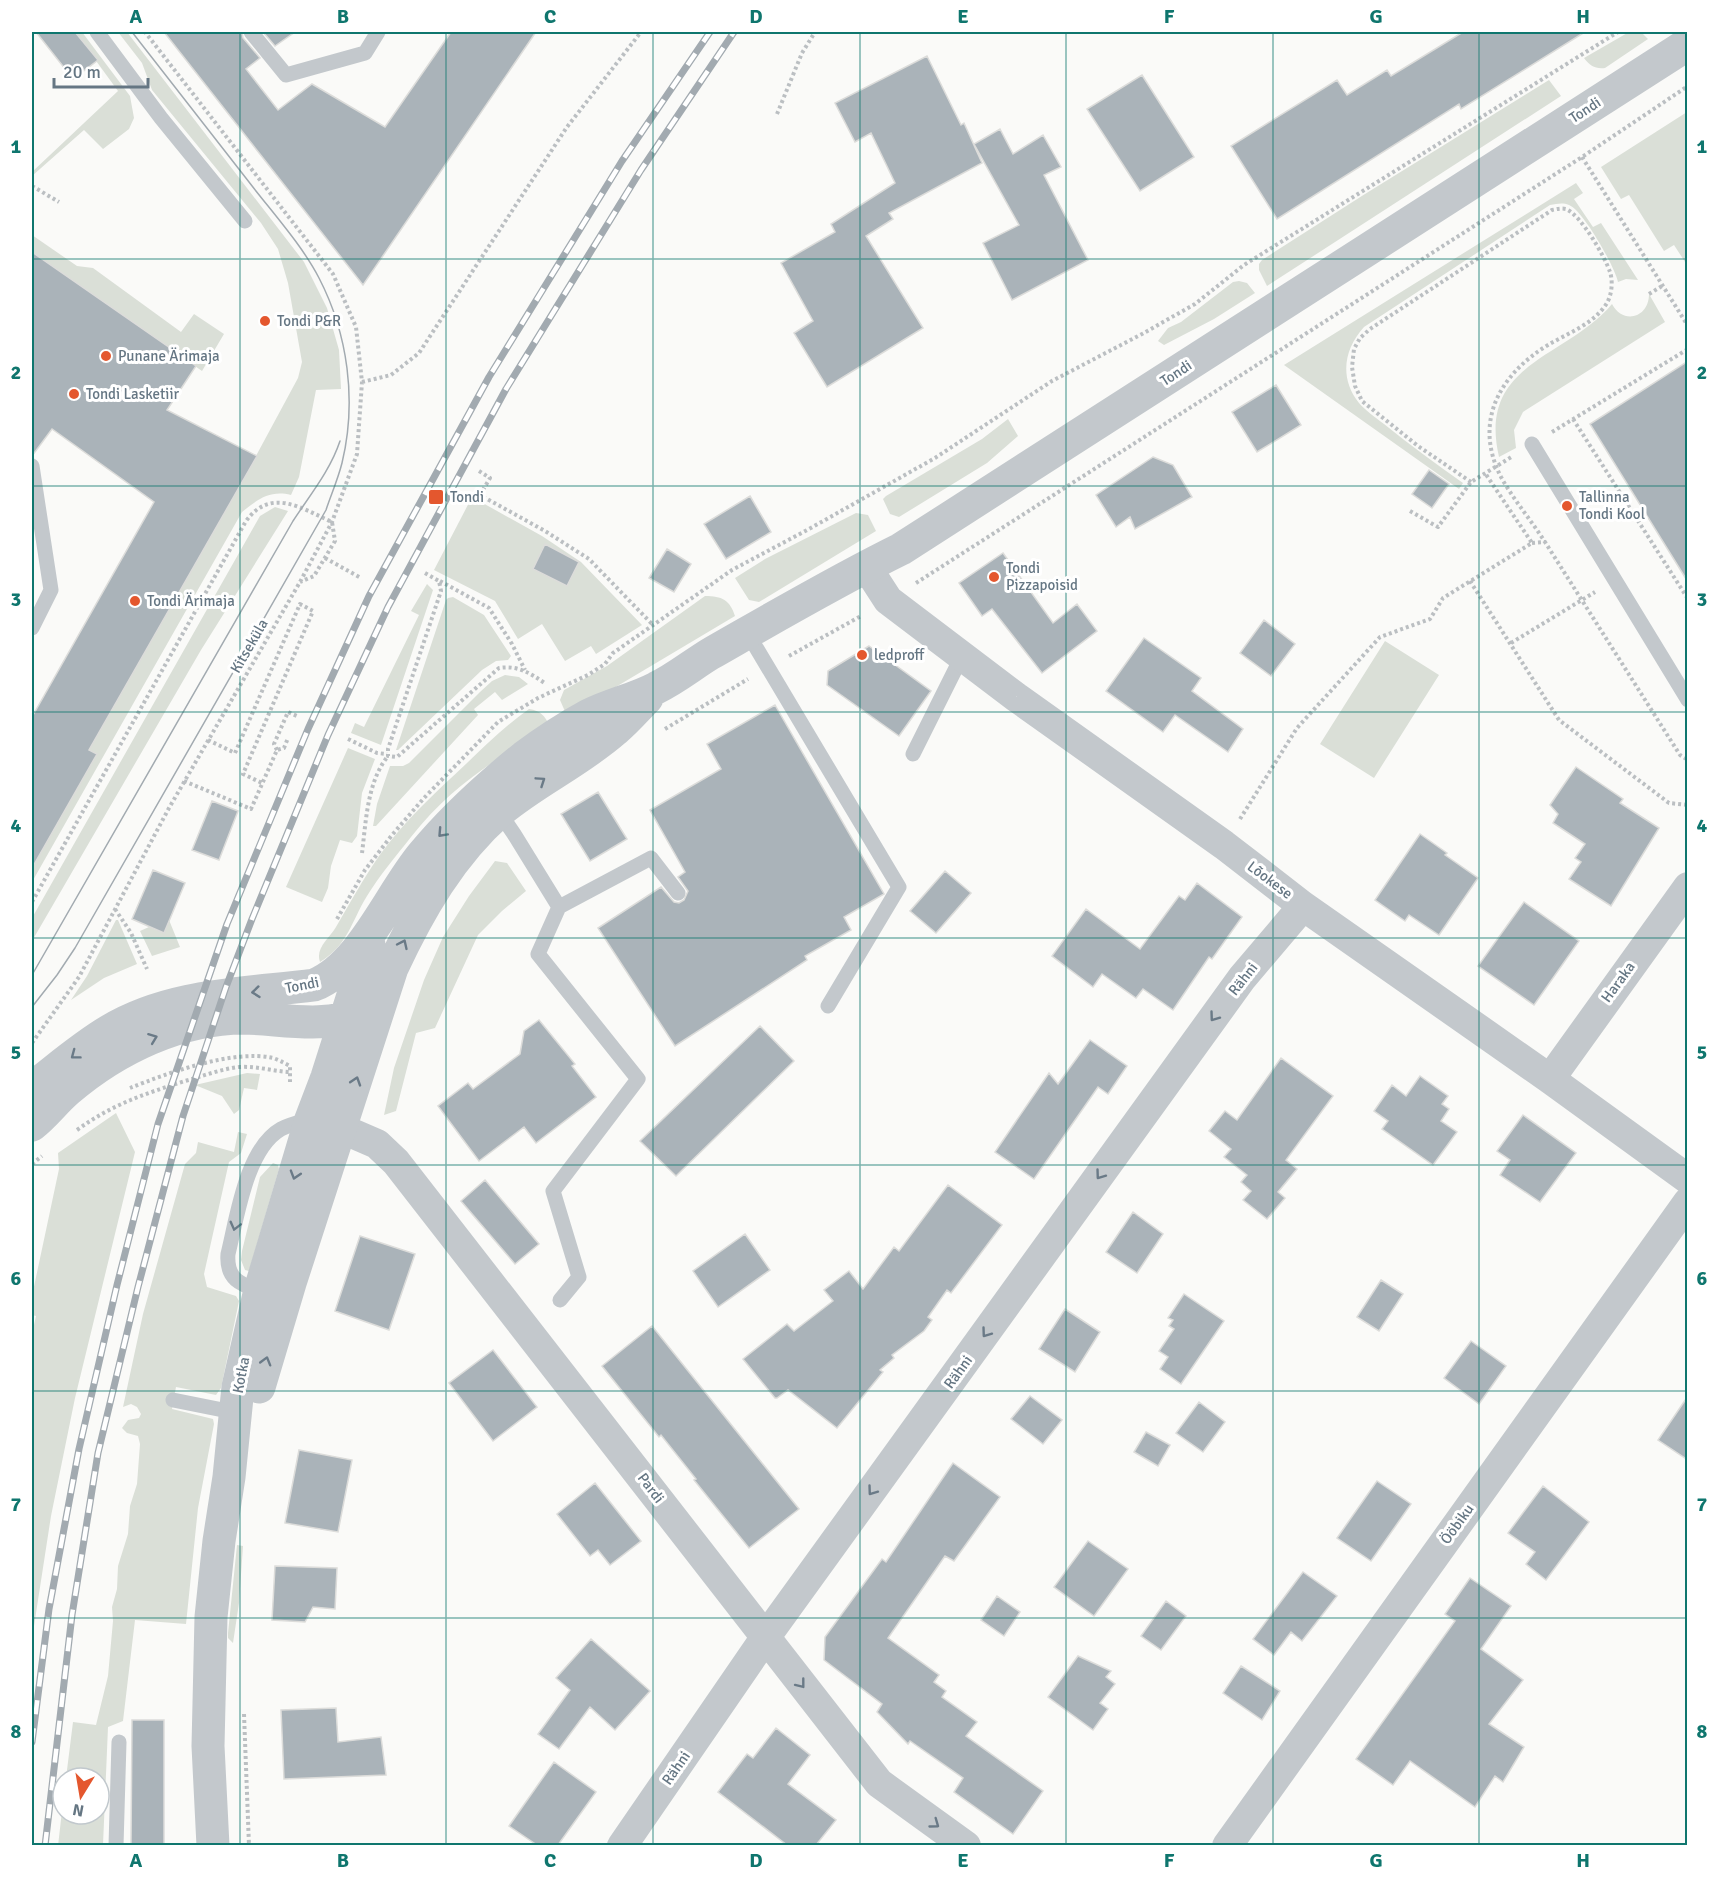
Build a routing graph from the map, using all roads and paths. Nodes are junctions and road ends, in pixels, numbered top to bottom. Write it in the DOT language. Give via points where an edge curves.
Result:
graph roads {
  1 [pos="97,32"];
  2 [pos="145,32"];
  3 [pos="251,32"];
  4 [pos="378,32"];
  5 [pos="641,32"];
  6 [pos="815,32"];
  7 [pos="1618,32"];
  8 [pos="1688,44"];
  9 [pos="1688,87"];
  10 [pos="777,114"];
  11 [pos="1582,157"];
  12 [pos="32,186"];
  13 [pos="59,202"];
  14 [pos="246,221"];
  15 [pos="1662,286"];
  16 [pos="1649,294"];
  17 [pos="1688,326"];
  18 [pos="362,382"];
  19 [pos="1573,419"];
  20 [pos="1532,444"];
  21 [pos="32,466"];
  22 [pos="479,471"];
  23 [pos="1485,473"];
  24 [pos="1471,482"];
  25 [pos="332,522"];
  26 [pos="1545,542"];
  27 [pos="1532,543"];
  28 [pos="325,558"];
  29 [pos="866,566"];
  30 [pos="425,573"];
  31 [pos="361,578"];
  32 [pos="439,581"];
  33 [pos="1470,581"];
  34 [pos="300,582"];
  35 [pos="1601,588"];
  36 [pos="1688,599"];
  37 [pos="888,600"];
  38 [pos="1581,600"];
  39 [pos="652,624"];
  40 [pos="32,628"];
  41 [pos="748,634"];
  42 [pos="1511,643"];
  43 [pos="962,656"];
  44 [pos="769,668"];
  45 [pos="526,670"];
  46 [pos="546,684"];
  47 [pos="1688,700"];
  48 [pos="297,716"];
  49 [pos="657,734"];
  50 [pos="288,738"];
  51 [pos="348,739"];
  52 [pos="208,740"];
  53 [pos="277,750"];
  54 [pos="913,753"];
  55 [pos="388,755"];
  56 [pos="1688,760"];
  57 [pos="184,781"];
  58 [pos="262,783"];
  59 [pos="492,802"];
  60 [pos="1688,805"];
  61 [pos="1224,845"];
  62 [pos="362,853"];
  63 [pos="1688,887"];
  64 [pos="678,893"];
  65 [pos="32,902"];
  66 [pos="1303,906"];
  67 [pos="114,908"];
  68 [pos="559,908"];
  69 [pos="336,922"];
  70 [pos="376,923"];
  71 [pos="147,969"];
  72 [pos="314,985"];
  73 [pos="828,1006"];
  74 [pos="362,1013"];
  75 [pos="270,1020"];
  76 [pos="32,1042"];
  77 [pos="291,1060"];
  78 [pos="290,1066"];
  79 [pos="288,1072"];
  80 [pos="313,1073"];
  81 [pos="1550,1079"];
  82 [pos="32,1088"];
  83 [pos="126,1089"];
  84 [pos="315,1123"];
  85 [pos="74,1132"];
  86 [pos="40,1138"];
  87 [pos="32,1164"];
  88 [pos="1688,1179"];
  89 [pos="1688,1202"];
  90 [pos="274,1290"];
  91 [pos="560,1300"];
  92 [pos="173,1400"];
  93 [pos="243,1414"];
  94 [pos="765,1638"];
  95 [pos="243,1705"];
  96 [pos="119,1742"];
  97 [pos="116,1845"];
  98 [pos="213,1845"];
  99 [pos="249,1845"];
  100 [pos="622,1845"];
  101 [pos="966,1845"];
  102 [pos="1227,1845"];
  1 -- 14 [label="lane"];
  2 -- 18 [label="path, Kitseküla" via="333,274 356,327"];
  3 -- 4 [label="lane" via="286,75 364,53"];
  5 -- 18 [label="path" via="567,127 419,353 391,375"];
  6 -- 10 [label="path"];
  7 -- 39 [label="path" via="1244,265 1195,304 1052,381 926,464 732,570"];
  8 -- 29 [label="street, Tondi" via="998,488 901,549"];
  9 -- 11 [label="path"];
  11 -- 15 [label="path"];
  11 -- 37 [label="path"];
  12 -- 13 [label="path"];
  15 -- 16 [label="path"];
  15 -- 17 [label="path"];
  18 -- 25 [label="path, Kitseküla" via="357,454"];
  19 -- 36 [label="path"];
  20 -- 47 [label="lane"];
  21 -- 40 [label="lane" via="51,590"];
  22 -- 39 [label="path" via="490,478 480,495 589,559"];
  23 -- 27 [label="path"];
  24 -- 26 [label="path" via="1362,401 1352,367 1354,349 1370,328 1552,210 1567,210 1578,218 1601,254 1614,291 1597,315 1519,366 1502,388 1491,414 1489,434 1502,477"];
  25 -- 28 [label="path" via="335,541"];
  25 -- 34 [label="path, Kitseküla"];
  25 -- 65 [label="path" via="274,501 254,510"];
  26 -- 27 [label="path"];
  26 -- 38 [label="path"];
  27 -- 33 [label="path"];
  28 -- 31 [label="path"];
  28 -- 34 [label="path" via="314,576"];
  29 -- 37 [label="street, Lõokese"];
  29 -- 41 [label="street, Tondi"];
  30 -- 32 [label="path"];
  32 -- 45 [label="path" via="489,608"];
  32 -- 55 [label="path" via="440,594"];
  33 -- 42 [label="path"];
  33 -- 61 [label="path" via="1443,598 1430,619 1380,637 1297,728"];
  34 -- 52 [label="path, Kitseküla"];
  35 -- 38 [label="path"];
  37 -- 43 [label="street, Lõokese"];
  37 -- 44 [label="path"];
  38 -- 42 [label="path"];
  38 -- 56 [label="path" via="1680,755"];
  39 -- 69 [label="path" via="613,652 605,664 498,722 405,819 365,870"];
  41 -- 44 [label="lane"];
  41 -- 59 [label="street, Tondi" via="657,688 568,727 525,756"];
  42 -- 60 [label="path" via="1559,720 1669,803"];
  43 -- 54 [label="lane"];
  43 -- 61 [label="street, Lõokese"];
  44 -- 49 [label="path"];
  44 -- 73 [label="lane" via="899,887"];
  45 -- 46 [label="path"];
  45 -- 55 [label="path" via="498,668 397,757"];
  48 -- 53 [label="path" via="288,712 274,744"];
  50 -- 53 [label="path" via="284,748"];
  51 -- 55 [label="path"];
  52 -- 57 [label="path, Kitseküla"];
  52 -- 58 [label="path" via="235,753 300,604 313,611 243,774"];
  53 -- 58 [label="path"];
  55 -- 62 [label="path" via="369,803"];
  57 -- 58 [label="path" via="251,809"];
  57 -- 67 [label="path, Kitseküla"];
  59 -- 68 [label="lane"];
  59 -- 70 [label="street, Tondi, one-way" via="447,827 422,855"];
  74 -- 59 [label="street, Tondi, one-way" via="397,958 431,892 471,840"];
  61 -- 66 [label="street, Lõokese"];
  63 -- 81 [label="street, Haraka"];
  64 -- 68 [label="lane" via="651,858"];
  66 -- 81 [label="street, Lõokese"];
  66 -- 94 [label="street, Rähni, one-way" via="1242,978"];
  67 -- 71 [label="path" via="131,933"];
  67 -- 76 [label="path, Kitseküla" via="79,977"];
  68 -- 91 [label="lane" via="538,954 638,1078 553,1191 579,1277"];
  70 -- 72 [label="street, Tondi" via="341,968"];
  70 -- 74 [label="street"];
  72 -- 74 [label="street" via="327,988"];
  72 -- 82 [label="street, Tondi, one-way" via="200,999 150,1012 109,1031"];
  74 -- 75 [label="street" via="320,1023"];
  74 -- 80 [label="street"];
  84 -- 74 [label="street, Tondi, one-way"];
  75 -- 80 [label="street" via="312,1045 320,1057"];
  86 -- 75 [label="street, one-way" via="68,1090 148,1039 229,1019"];
  77 -- 78 [label="path"];
  78 -- 79 [label="path"];
  78 -- 83 [label="path" via="272,1058 247,1056 185,1069"];
  79 -- 80 [label="path"];
  79 -- 84 [label="path" via="294,1103"];
  79 -- 85 [label="path" via="252,1067 211,1073 129,1099"];
  80 -- 84 [label="street"];
  81 -- 88 [label="street, Lõokese"];
  84 -- 90 [label="street"];
  84 -- 90 [label="lane, one-way" via="279,1130 268,1139 248,1173 228,1254 230,1274 248,1287"];
  84 -- 94 [label="street, Pardi" via="377,1144 396,1162"];
  86 -- 87 [label="path"];
  89 -- 102 [label="street, Ööbiku"];
  90 -- 93 [label="street"];
  92 -- 93 [label="lane"];
  93 -- 98 [label="street" via="229,1477 216,1572 208,1677"];
  94 -- 100 [label="street, Rähni"];
  94 -- 101 [label="street, Pardi, one-way" via="879,1783"];
  95 -- 99 [label="path"];
  96 -- 97 [label="lane"];
}
